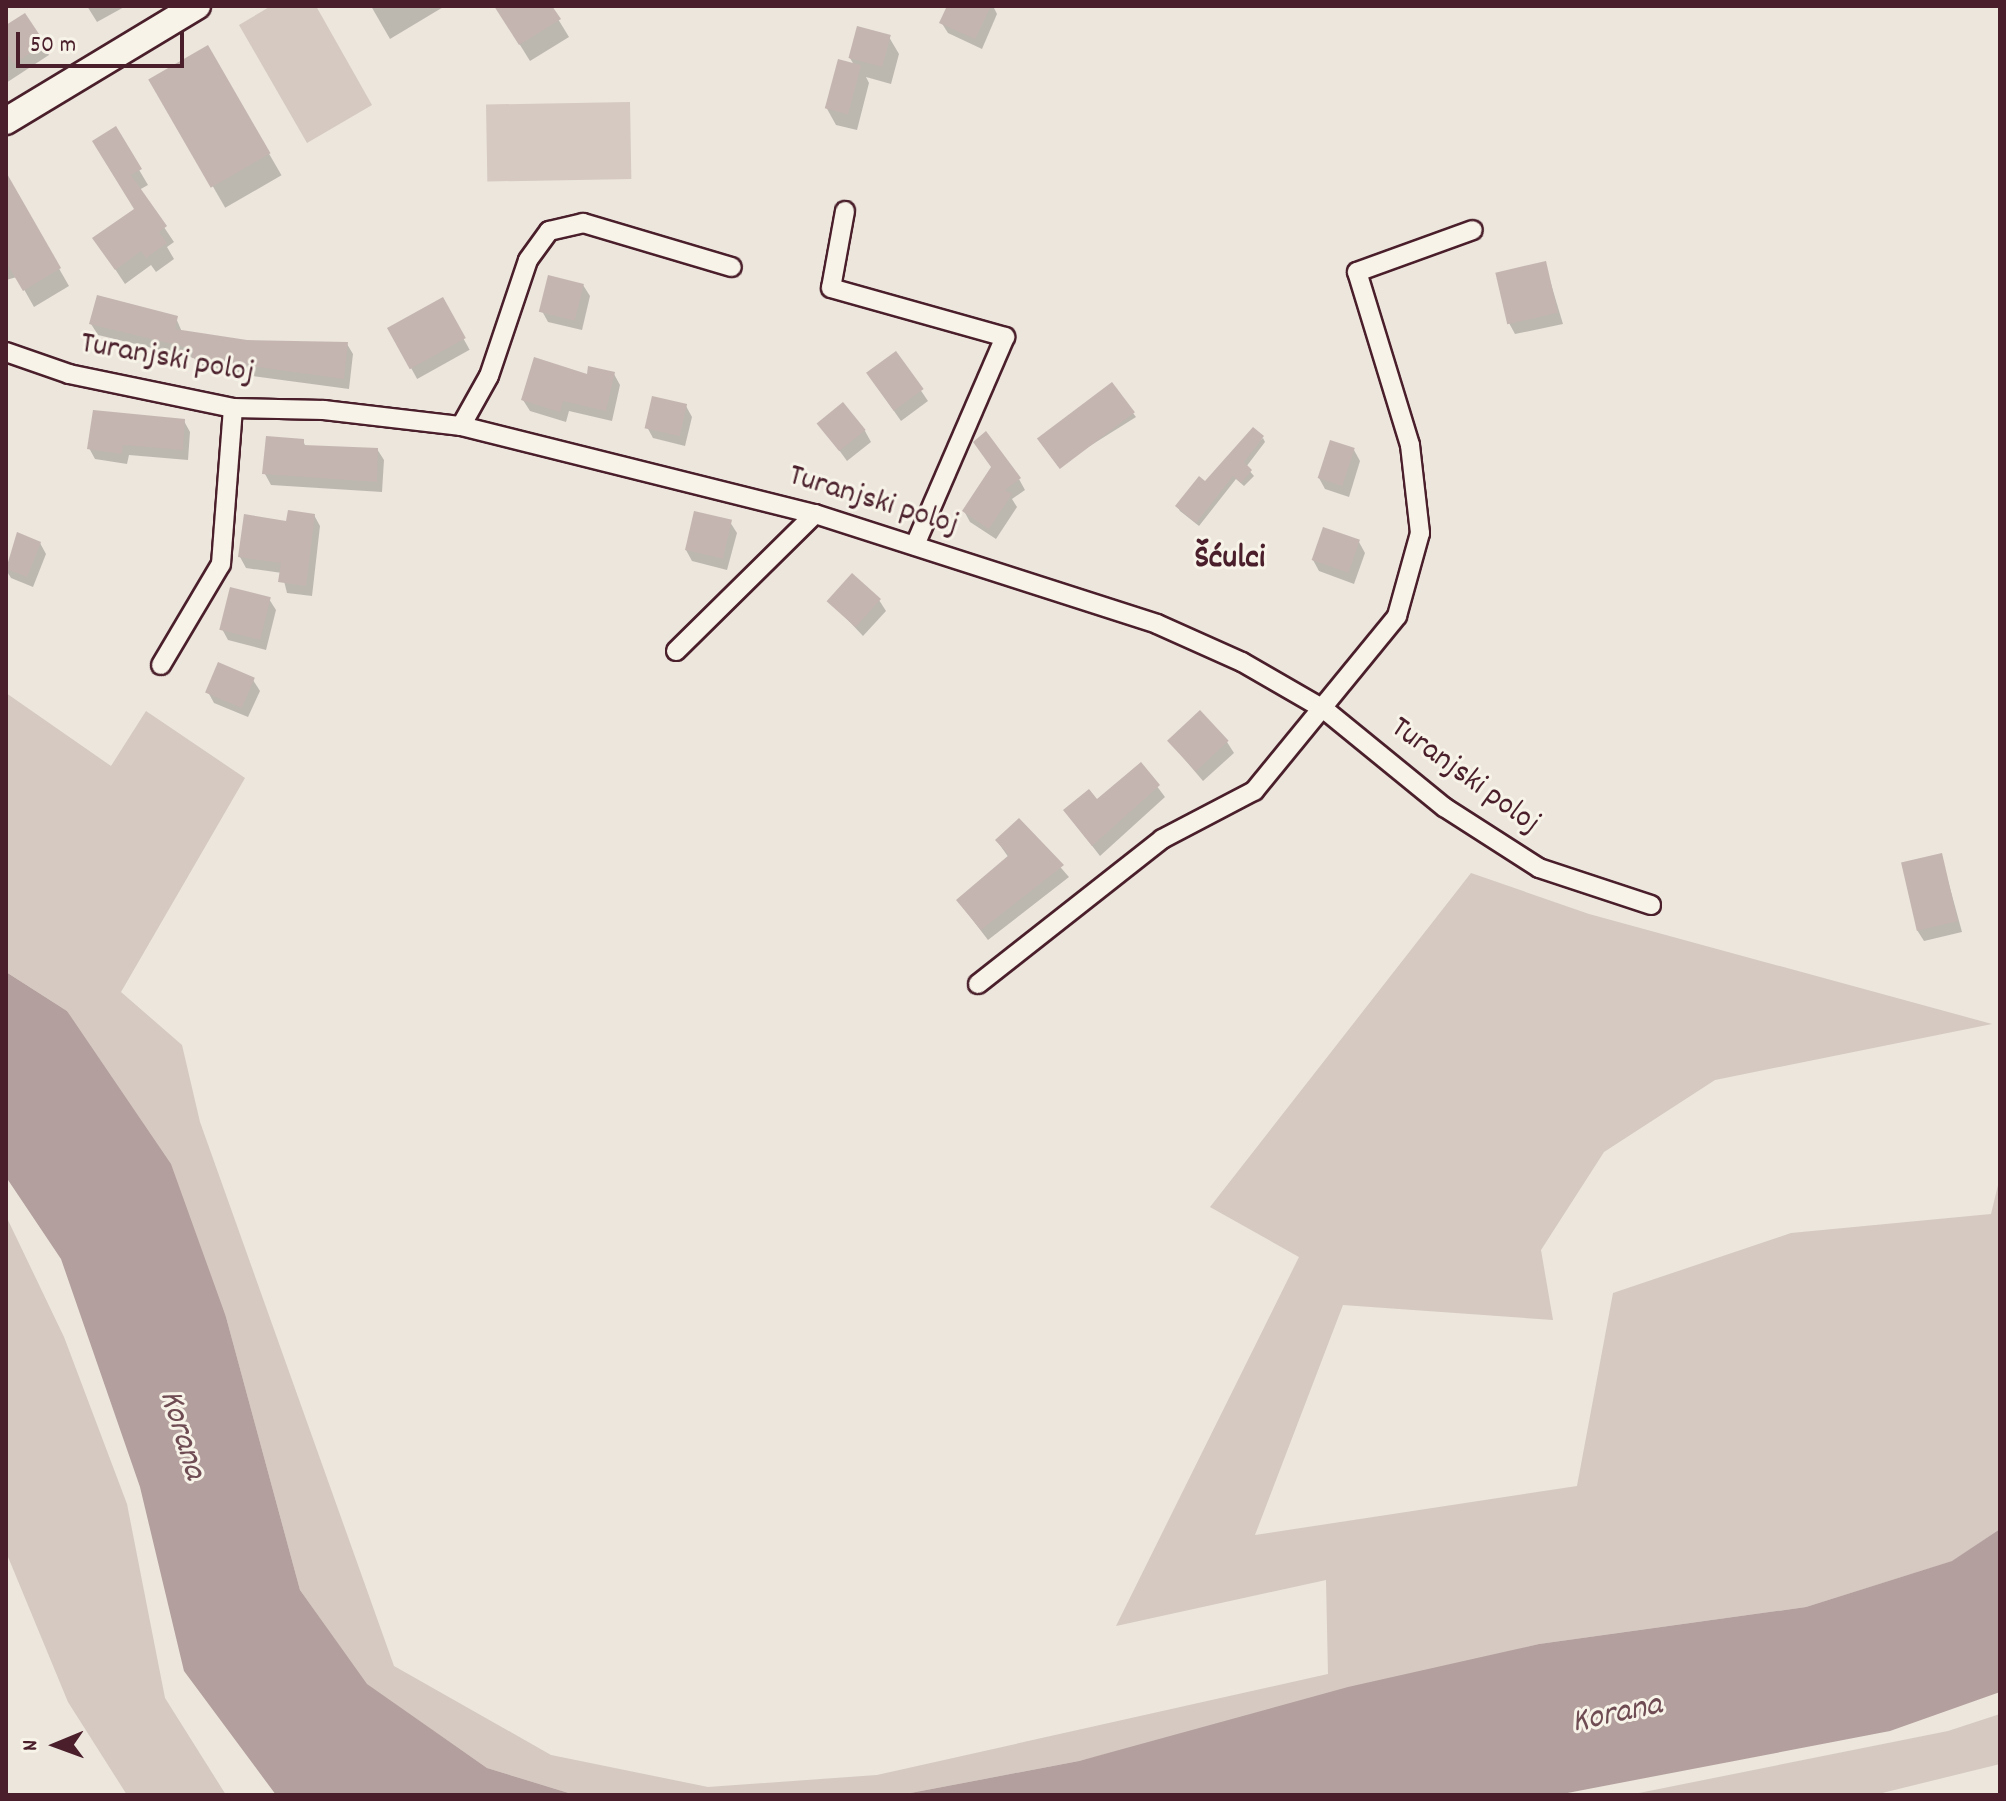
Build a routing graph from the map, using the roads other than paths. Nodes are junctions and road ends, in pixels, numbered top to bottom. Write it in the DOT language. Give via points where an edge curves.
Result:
graph roads {
  1 [pos="197,6"];
  2 [pos="6,121"];
  3 [pos="845,211"];
  4 [pos="1473,230"];
  5 [pos="732,267"];
  6 [pos="6,352"];
  7 [pos="233,408"];
  8 [pos="461,426"];
  9 [pos="815,514"];
  10 [pos="915,545"];
  11 [pos="676,651"];
  12 [pos="161,665"];
  13 [pos="1325,710"];
  14 [pos="1651,905"];
  15 [pos="978,984"];
  1 -- 2 [label="main road"];
  3 -- 10 [label="street" via="831,288 1005,337"];
  4 -- 13 [label="street" via="1357,272 1410,445 1420,533 1397,616"];
  5 -- 8 [label="street" via="583,223 549,231 528,260 489,376"];
  6 -- 7 [label="street, Turanjski poloj" via="69,374"];
  7 -- 8 [label="street, Turanjski poloj" via="324,410"];
  7 -- 12 [label="street" via="221,564"];
  8 -- 9 [label="street, Turanjski poloj"];
  9 -- 10 [label="street, Turanjski poloj"];
  9 -- 11 [label="street"];
  10 -- 13 [label="street, Turanjski poloj" via="1157,624 1242,662"];
  13 -- 14 [label="street, Turanjski poloj" via="1444,807 1539,868"];
  13 -- 15 [label="street" via="1254,791 1162,839"];
}
